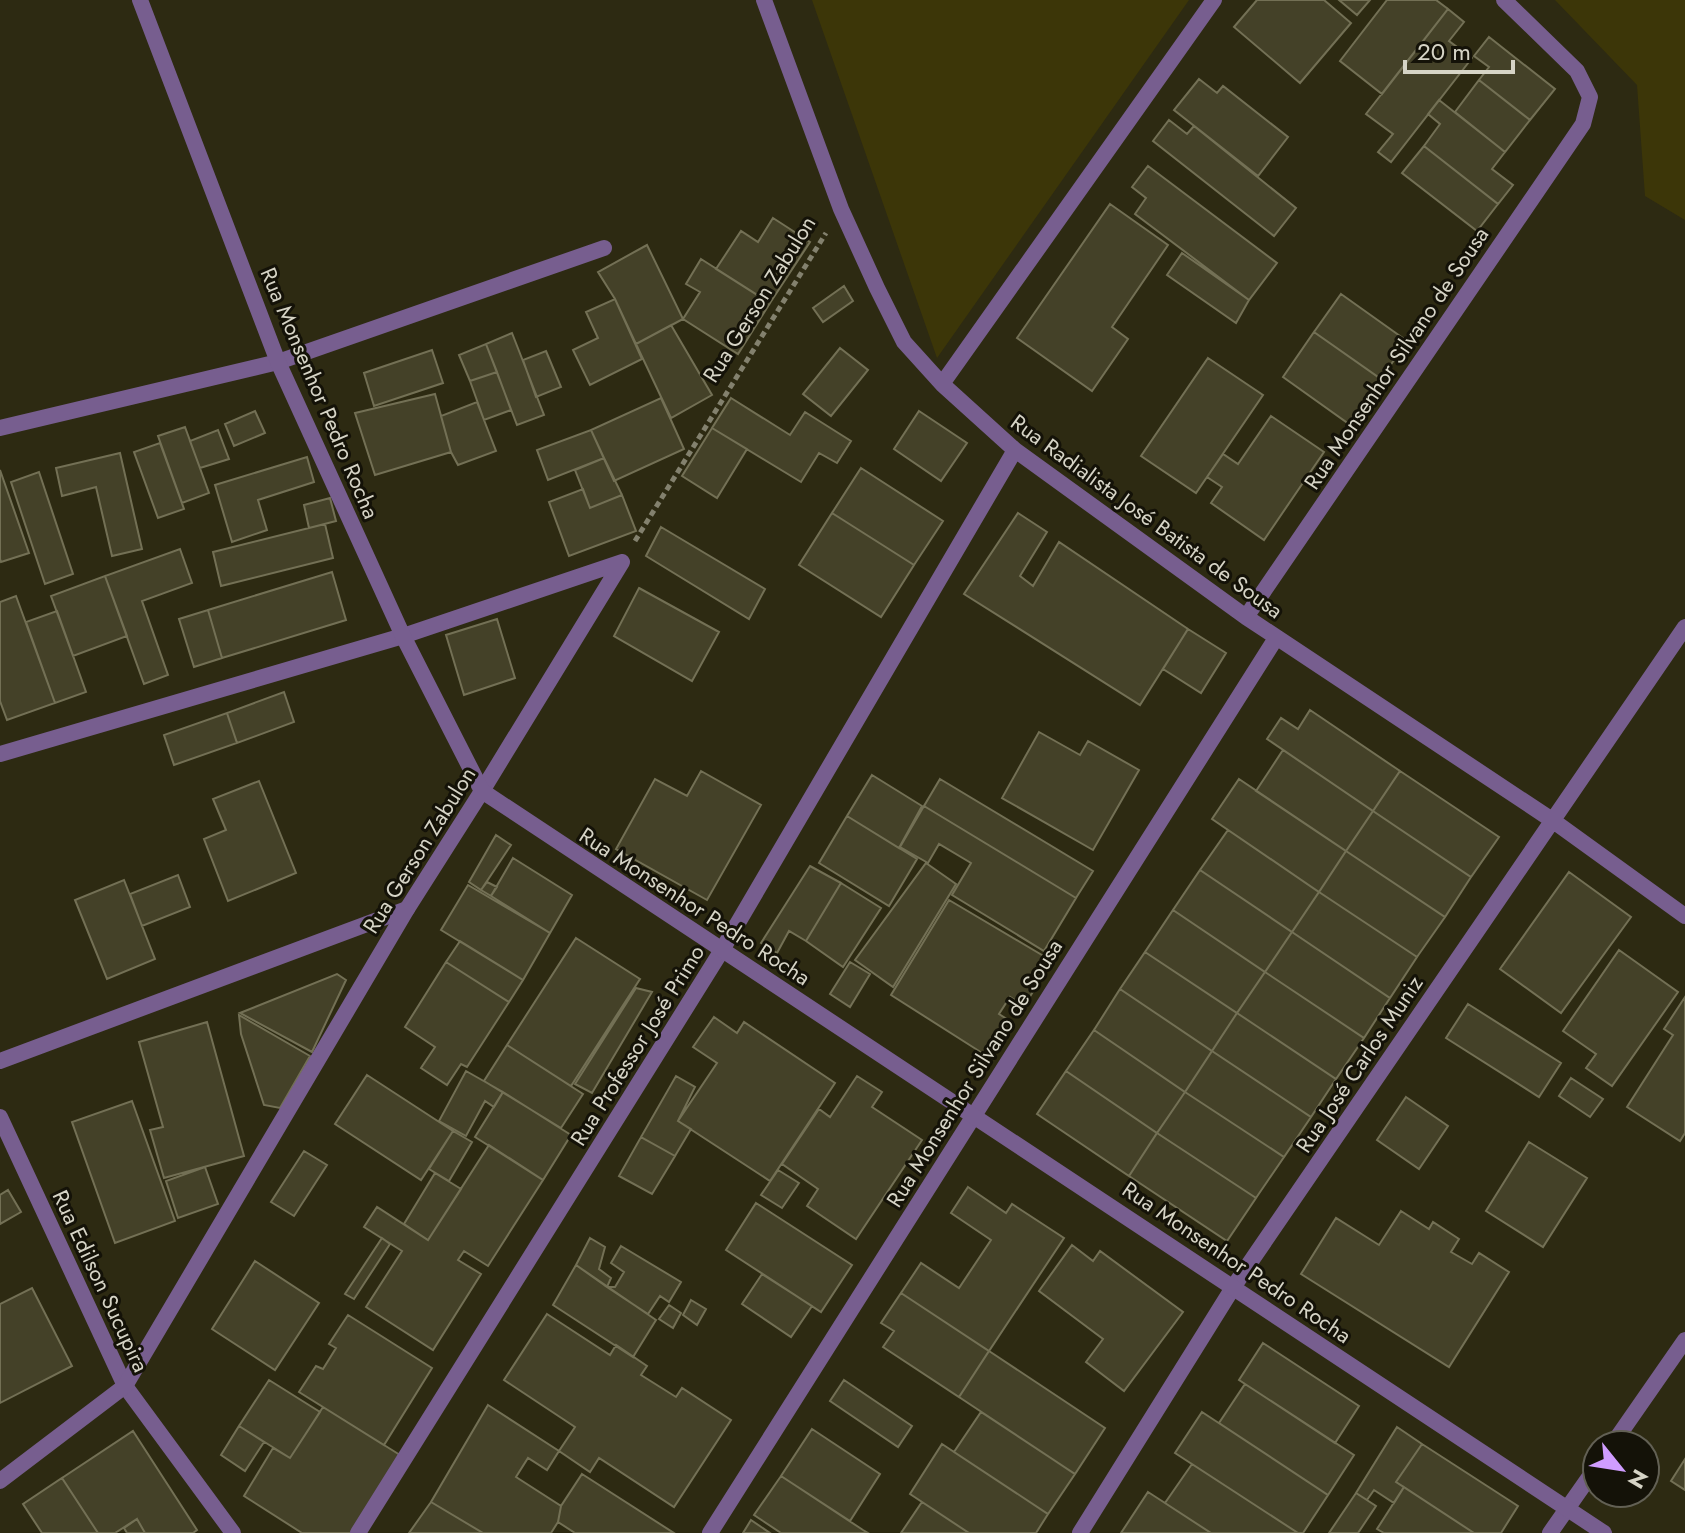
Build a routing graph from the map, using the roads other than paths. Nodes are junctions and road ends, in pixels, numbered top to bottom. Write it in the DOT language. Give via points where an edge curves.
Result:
graph roads {
  1 [pos="140,0"];
  2 [pos="764,0"];
  3 [pos="1214,0"];
  4 [pos="1504,0"];
  5 [pos="604,248"];
  6 [pos="278,362"];
  7 [pos="942,384"];
  8 [pos="0,428"];
  9 [pos="1015,450"];
  10 [pos="1246,617"];
  11 [pos="1685,627"];
  12 [pos="403,636"];
  13 [pos="1276,638"];
  14 [pos="0,754"];
  15 [pos="482,791"];
  16 [pos="1552,820"];
  17 [pos="407,909"];
  18 [pos="1685,916"];
  19 [pos="722,950"];
  20 [pos="0,1061"];
  21 [pos="974,1115"];
  22 [pos="0,1117"];
  23 [pos="1234,1286"];
  24 [pos="1685,1340"];
  25 [pos="125,1386"];
  26 [pos="1623,1429"];
  27 [pos="0,1481"];
  28 [pos="1581,1489"];
  29 [pos="1567,1509"];
  30 [pos="233,1533"];
  31 [pos="358,1533"];
  32 [pos="710,1533"];
  33 [pos="1080,1533"];
  34 [pos="1550,1533"];
  35 [pos="1604,1533"];
  1 -- 6 [label="street, Rua Monsenhor Pedro Rocha"];
  2 -- 7 [label="street, Rua Radialista José Batista de Sousa" via="841,209 904,342"];
  3 -- 7 [label="street"];
  4 -- 10 [label="street, Rua Monsenhor Silvano de Sousa" via="1577,71 1590,97 1583,124"];
  5 -- 6 [label="street"];
  6 -- 8 [label="street"];
  6 -- 12 [label="street, Rua Monsenhor Pedro Rocha"];
  7 -- 9 [label="street, Rua Radialista José Batista de Sousa"];
  9 -- 10 [label="street, Rua Radialista José Batista de Sousa"];
  9 -- 19 [label="street, Rua Professor José Primo"];
  10 -- 13 [label="street, Rua Radialista José Batista de Sousa"];
  11 -- 16 [label="street, Rua José Carlos Muniz"];
  12 -- 14 [label="street"];
  12 -- 15 [label="street, Rua Monsenhor Pedro Rocha"];
  12 -- 15 [label="street, Rua Gerson Zabulon" via="622,562"];
  13 -- 16 [label="street, Rua Radialista José Batista de Sousa"];
  13 -- 21 [label="street, Rua Monsenhor Silvano de Sousa"];
  15 -- 17 [label="street, Rua Gerson Zabulon"];
  15 -- 19 [label="street, Rua Monsenhor Pedro Rocha"];
  16 -- 18 [label="street, Rua Radialista José Batista de Sousa"];
  16 -- 23 [label="street, Rua José Carlos Muniz"];
  17 -- 20 [label="street"];
  17 -- 25 [label="street, Rua Gerson Zabulon"];
  19 -- 21 [label="street, Rua Monsenhor Pedro Rocha"];
  19 -- 31 [label="street, Rua Professor José Primo"];
  21 -- 23 [label="street, Rua Monsenhor Pedro Rocha"];
  21 -- 32 [label="street, Rua Monsenhor Silvano de Sousa"];
  22 -- 25 [label="street, Rua Edilson Sucupira"];
  23 -- 29 [label="street, Rua Monsenhor Pedro Rocha"];
  23 -- 33 [label="street, Rua José Carlos Muniz"];
  24 -- 26 [label="street"];
  25 -- 27 [label="street, Rua Gerson Zabulon"];
  25 -- 30 [label="street, Rua Edilson Sucupira"];
  28 -- 29 [label="street"];
  29 -- 34 [label="street"];
  29 -- 35 [label="street, Rua Monsenhor Pedro Rocha"];
}
